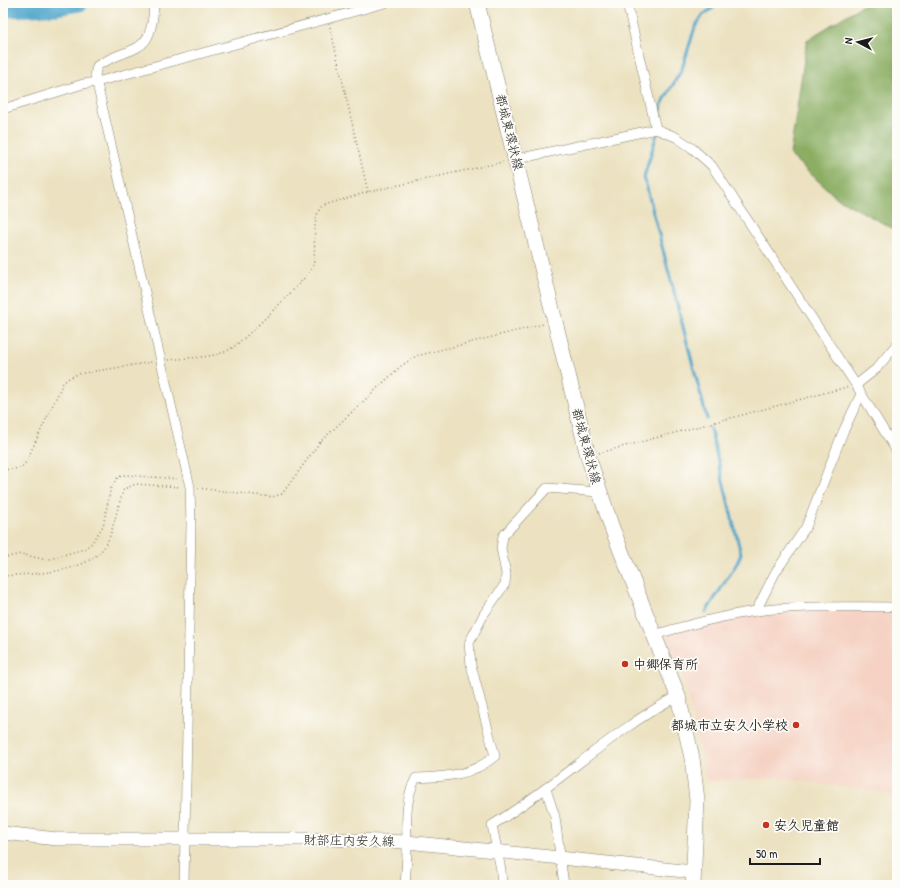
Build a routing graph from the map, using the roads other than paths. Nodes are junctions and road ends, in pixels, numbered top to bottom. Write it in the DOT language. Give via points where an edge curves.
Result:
graph roads {
  1 [pos="154,3"];
  2 [pos="385,3"];
  3 [pos="477,3"];
  4 [pos="627,3"];
  5 [pos="98,82"];
  6 [pos="3,109"];
  7 [pos="656,129"];
  8 [pos="516,159"];
  9 [pos="897,344"];
  10 [pos="856,385"];
  11 [pos="861,394"];
  12 [pos="897,452"];
  13 [pos="599,492"];
  14 [pos="897,607"];
  15 [pos="756,611"];
  16 [pos="654,635"];
  17 [pos="678,696"];
  18 [pos="546,789"];
  19 [pos="3,833"];
  20 [pos="185,839"];
  21 [pos="407,842"];
  22 [pos="497,850"];
  23 [pos="560,858"];
  24 [pos="693,878"];
  25 [pos="184,885"];
  26 [pos="404,885"];
  27 [pos="502,885"];
  28 [pos="564,885"];
  1 -- 5 [label="street" via="150,36 137,49 97,66 95,75"];
  2 -- 5 [label="street"];
  3 -- 8 [label="main road, 都城東環状線"];
  4 -- 7 [label="street"];
  5 -- 6 [label="street" via="83,84"];
  5 -- 20 [label="street" via="189,484 191,525"];
  7 -- 8 [label="street"];
  7 -- 10 [label="street" via="692,148 712,166"];
  8 -- 13 [label="main road, 都城東環状線"];
  9 -- 10 [label="street" via="876,368"];
  10 -- 11 [label="street"];
  11 -- 12 [label="street"];
  11 -- 15 [label="street" via="843,432 806,527 775,573"];
  13 -- 16 [label="main road, 都城東環状線"];
  13 -- 21 [label="street" via="547,488 503,536 501,548 506,574 505,584 484,614 469,643 471,665 494,756 485,765 449,777 416,778 410,789 405,827"];
  14 -- 15 [label="street"];
  15 -- 16 [label="street"];
  16 -- 17 [label="main road, 都城東環状線"];
  17 -- 18 [label="street" via="654,708 621,731"];
  17 -- 24 [label="main road, 都城東環状線" via="692,758 697,800"];
  18 -- 22 [label="street" via="492,824"];
  18 -- 23 [label="street" via="555,817"];
  19 -- 20 [label="main road, 財部庄内安久線" via="57,839"];
  20 -- 21 [label="main road, 財部庄内安久線"];
  20 -- 25 [label="street"];
  21 -- 22 [label="main road, 財部庄内安久線"];
  21 -- 26 [label="street"];
  22 -- 23 [label="main road, 財部庄内安久線"];
  22 -- 27 [label="street"];
  23 -- 24 [label="main road, 財部庄内安久線"];
  23 -- 28 [label="street"];
}
